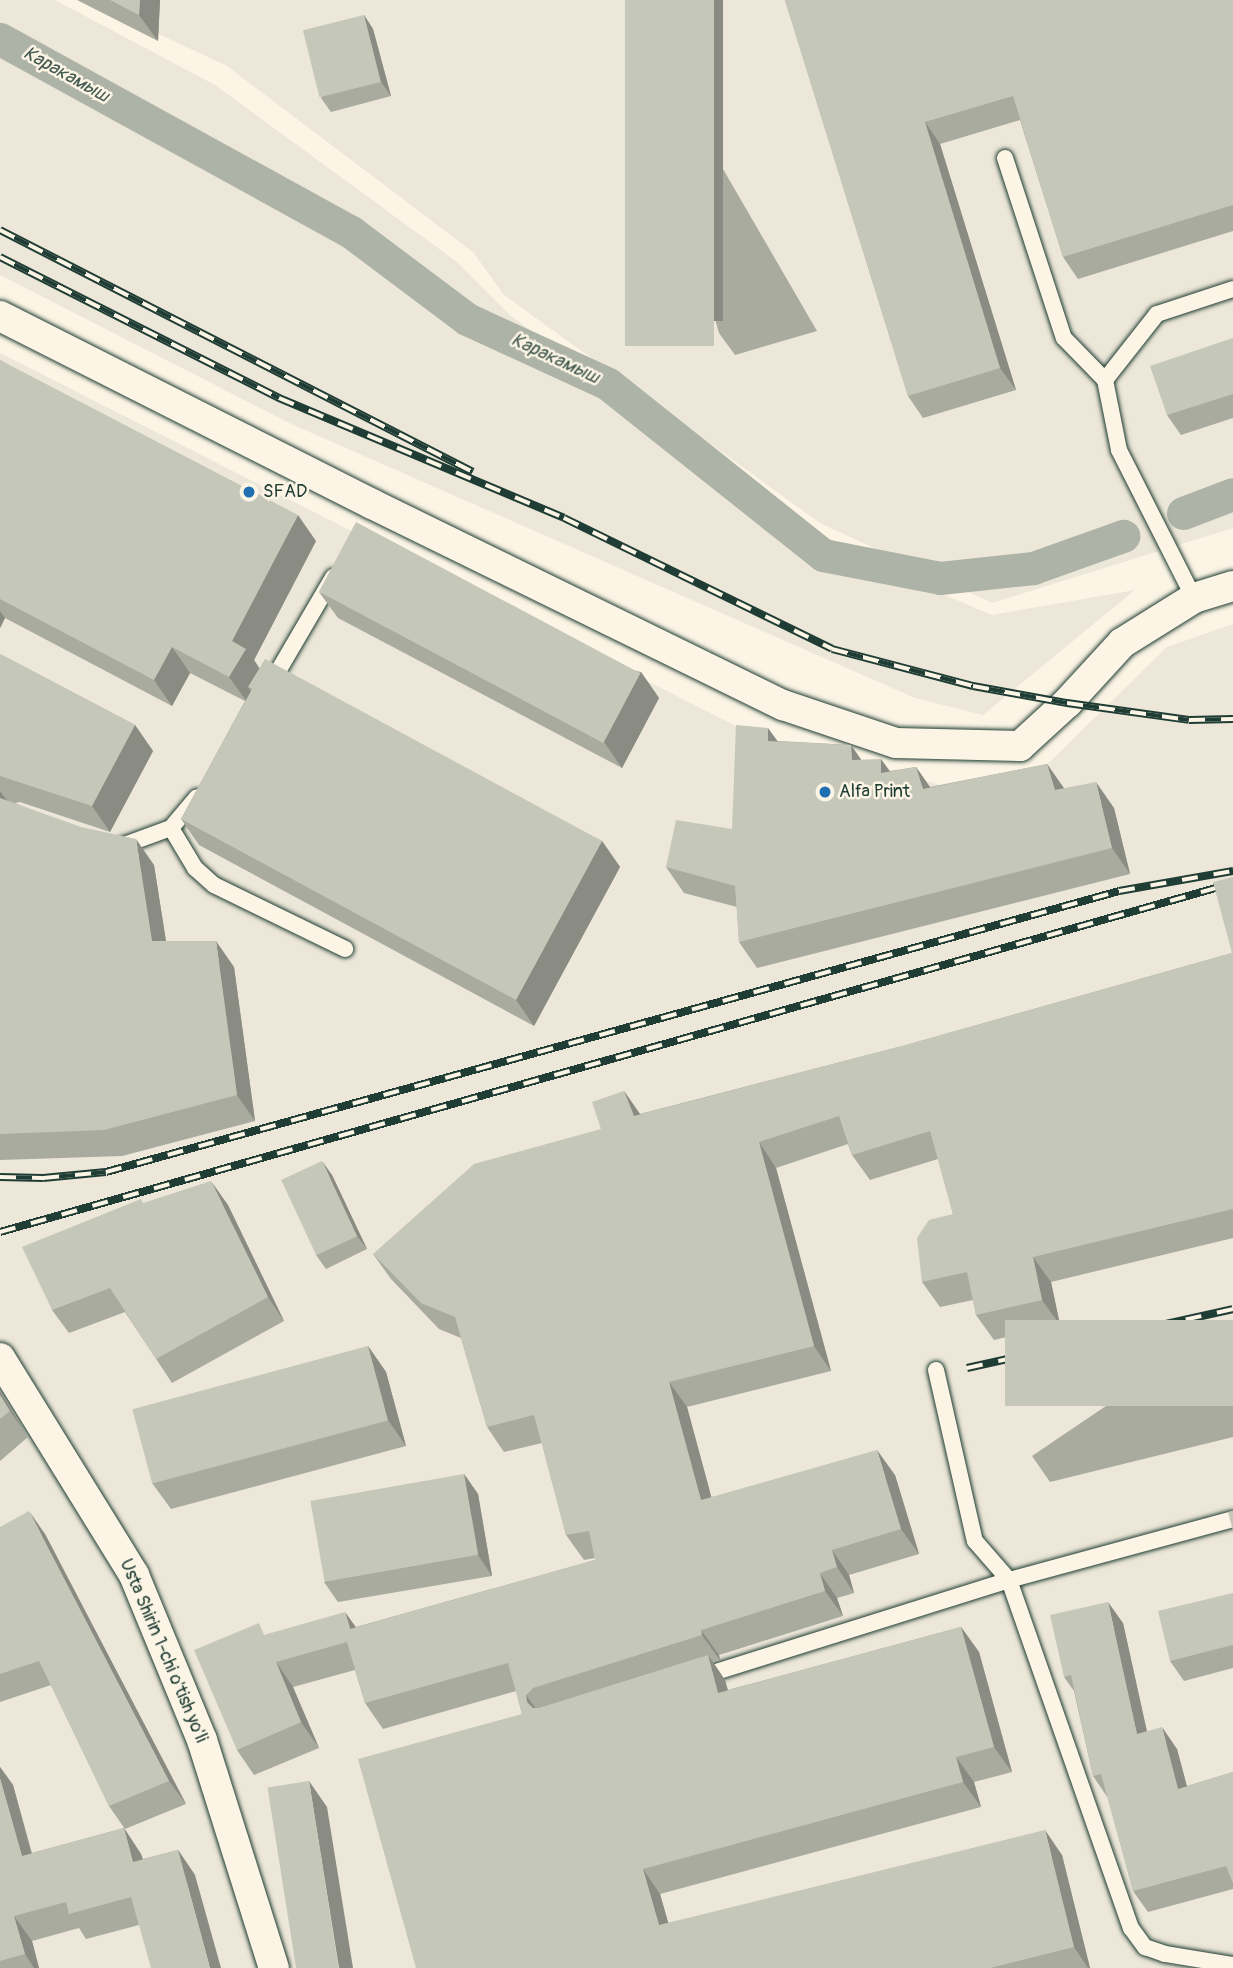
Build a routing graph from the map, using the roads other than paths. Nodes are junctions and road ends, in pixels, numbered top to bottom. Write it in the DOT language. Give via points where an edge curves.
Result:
graph roads {
  1 [pos="1005,158"];
  2 [pos="1233,289"];
  3 [pos="0,316"];
  4 [pos="1105,380"];
  5 [pos="341,562"];
  6 [pos="1233,586"];
  7 [pos="1194,598"];
  8 [pos="261,702"];
  9 [pos="211,781"];
  10 [pos="171,828"];
  11 [pos="108,843"];
  12 [pos="345,949"];
  13 [pos="0,1358"];
  14 [pos="936,1370"];
  15 [pos="1233,1518"];
  16 [pos="1009,1580"];
  17 [pos="684,1682"];
  18 [pos="1233,1965"];
  19 [pos="274,1968"];
  1 -- 4 [label="lane" via="1064,338"];
  2 -- 4 [label="lane" via="1157,314"];
  3 -- 7 [label="street" via="369,510 783,705 896,743 1020,746 1122,643"];
  4 -- 7 [label="lane" via="1119,450"];
  5 -- 8 [label="lane"];
  6 -- 7 [label="street"];
  9 -- 10 [label="lane"];
  10 -- 11 [label="lane" via="121,847"];
  10 -- 12 [label="lane" via="195,868 214,885"];
  13 -- 19 [label="street, Usta Shirin 1-chi o'tish yo'li" via="134,1575 202,1741"];
  14 -- 16 [label="lane" via="975,1541"];
  15 -- 16 [label="lane"];
  16 -- 17 [label="lane"];
  16 -- 18 [label="lane" via="1131,1928 1145,1947"];
}
